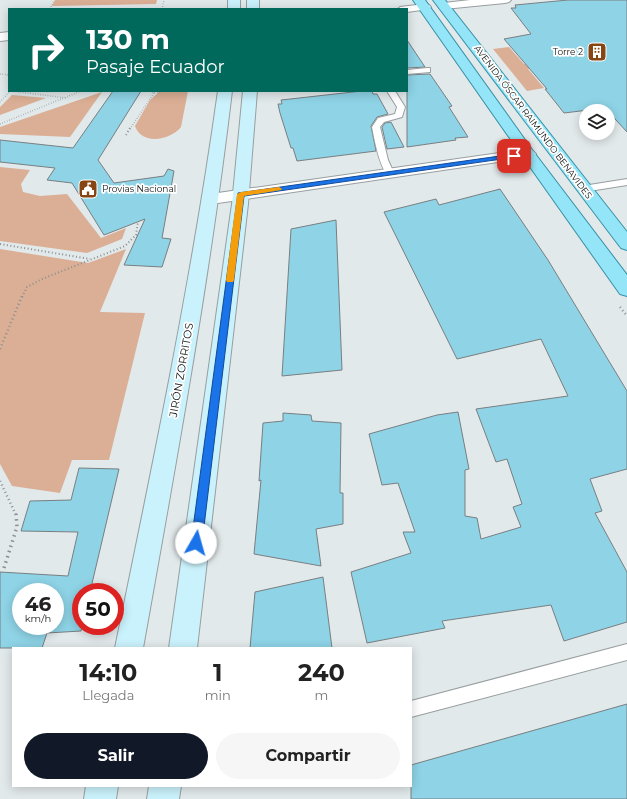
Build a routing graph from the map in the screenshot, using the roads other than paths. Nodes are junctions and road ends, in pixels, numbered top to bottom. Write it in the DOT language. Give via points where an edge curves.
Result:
graph roads {
  1 [pos="501,0"];
  2 [pos="505,0"];
  3 [pos="468,2"];
  4 [pos="441,3"];
  5 [pos="422,4"];
  6 [pos="408,8"];
  7 [pos="428,70"];
  8 [pos="408,72"];
  9 [pos="225,92"];
  10 [pos="250,92"];
  11 [pos="392,92"];
  12 [pos="528,154"];
  13 [pos="390,173"];
  14 [pos="627,182"];
  15 [pos="584,189"];
  16 [pos="241,194"];
  17 [pos="211,199"];
  18 [pos="627,244"];
  19 [pos="627,289"];
  20 [pos="129,647"];
  21 [pos="183,647"];
  22 [pos="627,652"];
  23 [pos="412,709"];
  24 [pos="102,787"];
  25 [pos="165,787"];
  26 [pos="100,799"];
  27 [pos="164,799"];
  1 -- 2 [label="street"];
  1 -- 3 [label="street"];
  3 -- 4 [label="street"];
  4 -- 15 [label="main road, AVENIDA ÓSCAR RAIMUNDO BENAVIDES"];
  5 -- 6 [label="street"];
  5 -- 12 [label="main road, AVENIDA ÓSCAR RAIMUNDO BENAVIDES"];
  7 -- 8 [label="lane"];
  9 -- 17 [label="main road, JIRÓN ZORRITOS"];
  10 -- 16 [label="main road"];
  11 -- 13 [label="lane" via="401,107 399,115 381,120 376,127"];
  12 -- 13 [label="street"];
  12 -- 19 [label="main road, AVENIDA ÓSCAR RAIMUNDO BENAVIDES"];
  13 -- 16 [label="street"];
  14 -- 15 [label="lane"];
  15 -- 18 [label="main road, AVENIDA ÓSCAR RAIMUNDO BENAVIDES"];
  16 -- 17 [label="street"];
  16 -- 21 [label="main road"];
  17 -- 20 [label="main road, JIRÓN ZORRITOS"];
  22 -- 23 [label="lane"];
  24 -- 26 [label="main road"];
  25 -- 27 [label="main road"];
}
